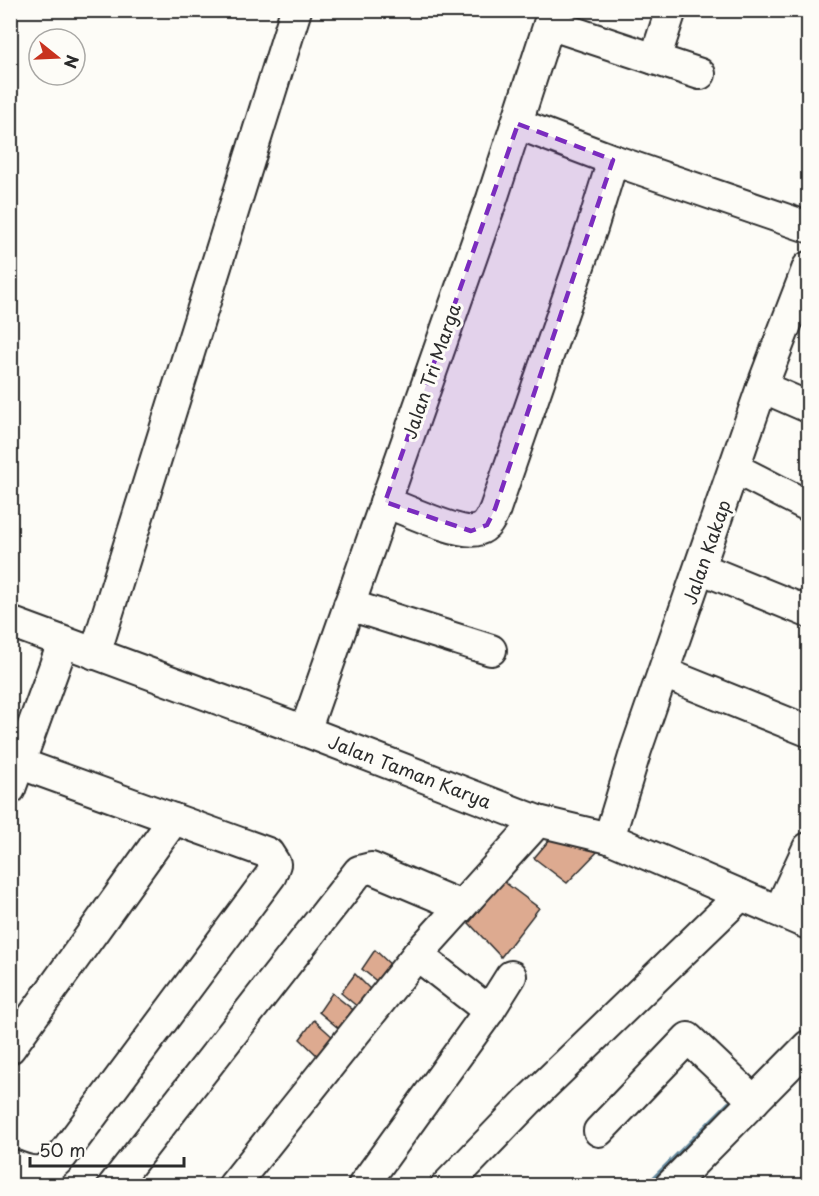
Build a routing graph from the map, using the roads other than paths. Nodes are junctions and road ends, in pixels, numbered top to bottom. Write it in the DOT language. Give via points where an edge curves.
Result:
graph roads {
  1 [pos="296,10"];
  2 [pos="671,10"];
  3 [pos="553,17"];
  4 [pos="654,59"];
  5 [pos="700,74"];
  6 [pos="518,124"];
  7 [pos="613,159"];
  8 [pos="808,227"];
  9 [pos="808,267"];
  10 [pos="762,387"];
  11 [pos="808,406"];
  12 [pos="734,468"];
  13 [pos="385,502"];
  14 [pos="808,506"];
  15 [pos="700,568"];
  16 [pos="349,604"];
  17 [pos="808,612"];
  18 [pos="10,622"];
  19 [pos="63,643"];
  20 [pos="490,650"];
  21 [pos="94,654"];
  22 [pos="664,673"];
  23 [pos="305,731"];
  24 [pos="808,731"];
  25 [pos="14,771"];
  26 [pos="174,819"];
  27 [pos="538,821"];
  28 [pos="609,838"];
  29 [pos="808,848"];
  30 [pos="741,896"];
  31 [pos="461,906"];
  32 [pos="779,911"];
  33 [pos="808,924"];
  34 [pos="417,955"];
  35 [pos="511,976"];
  36 [pos="489,1011"];
  37 [pos="808,1046"];
  38 [pos="10,1048"];
  39 [pos="754,1101"];
  40 [pos="599,1131"];
  41 [pos="10,1164"];
  42 [pos="113,1185"];
  43 [pos="233,1185"];
  44 [pos="363,1185"];
  45 [pos="446,1185"];
  46 [pos="670,1185"];
  1 -- 21 [label="street"];
  2 -- 4 [label="street"];
  3 -- 4 [label="street"];
  3 -- 6 [label="street, Jalan Tri Marga"];
  4 -- 5 [label="street"];
  6 -- 7 [label="street"];
  6 -- 13 [label="street, Jalan Tri Marga"];
  7 -- 8 [label="street"];
  7 -- 13 [label="street" via="491,519 479,530 456,529"];
  9 -- 10 [label="street, Jalan Kakap"];
  10 -- 11 [label="street"];
  10 -- 12 [label="street, Jalan Kakap"];
  12 -- 14 [label="street"];
  12 -- 15 [label="street, Jalan Kakap"];
  13 -- 16 [label="street, Jalan Tri Marga"];
  15 -- 17 [label="street"];
  15 -- 22 [label="street, Jalan Kakap"];
  16 -- 20 [label="street"];
  16 -- 23 [label="street, Jalan Tri Marga"];
  18 -- 19 [label="street, Jalan Taman Karya"];
  19 -- 21 [label="street, Jalan Taman Karya"];
  19 -- 25 [label="street"];
  21 -- 23 [label="street, Jalan Taman Karya"];
  22 -- 24 [label="street"];
  22 -- 28 [label="street, Jalan Kakap"];
  23 -- 27 [label="street, Jalan Taman Karya"];
  25 -- 26 [label="street"];
  26 -- 38 [label="street"];
  26 -- 41 [label="street" via="268,853 274,861 273,871 62,1156 42,1172"];
  27 -- 28 [label="street, Jalan Taman Karya"];
  27 -- 31 [label="street"];
  28 -- 30 [label="street, Jalan Taman Karya"];
  29 -- 32 [label="street"];
  30 -- 32 [label="street, Jalan Taman Karya"];
  30 -- 45 [label="street"];
  31 -- 34 [label="street"];
  31 -- 42 [label="street" via="371,868 359,871"];
  32 -- 33 [label="street, Jalan Taman Karya"];
  34 -- 36 [label="street"];
  34 -- 43 [label="street"];
  35 -- 36 [label="street"];
  36 -- 44 [label="street"];
  37 -- 39 [label="street"];
  39 -- 40 [label="street" via="688,1038"];
  39 -- 46 [label="street"];
}
